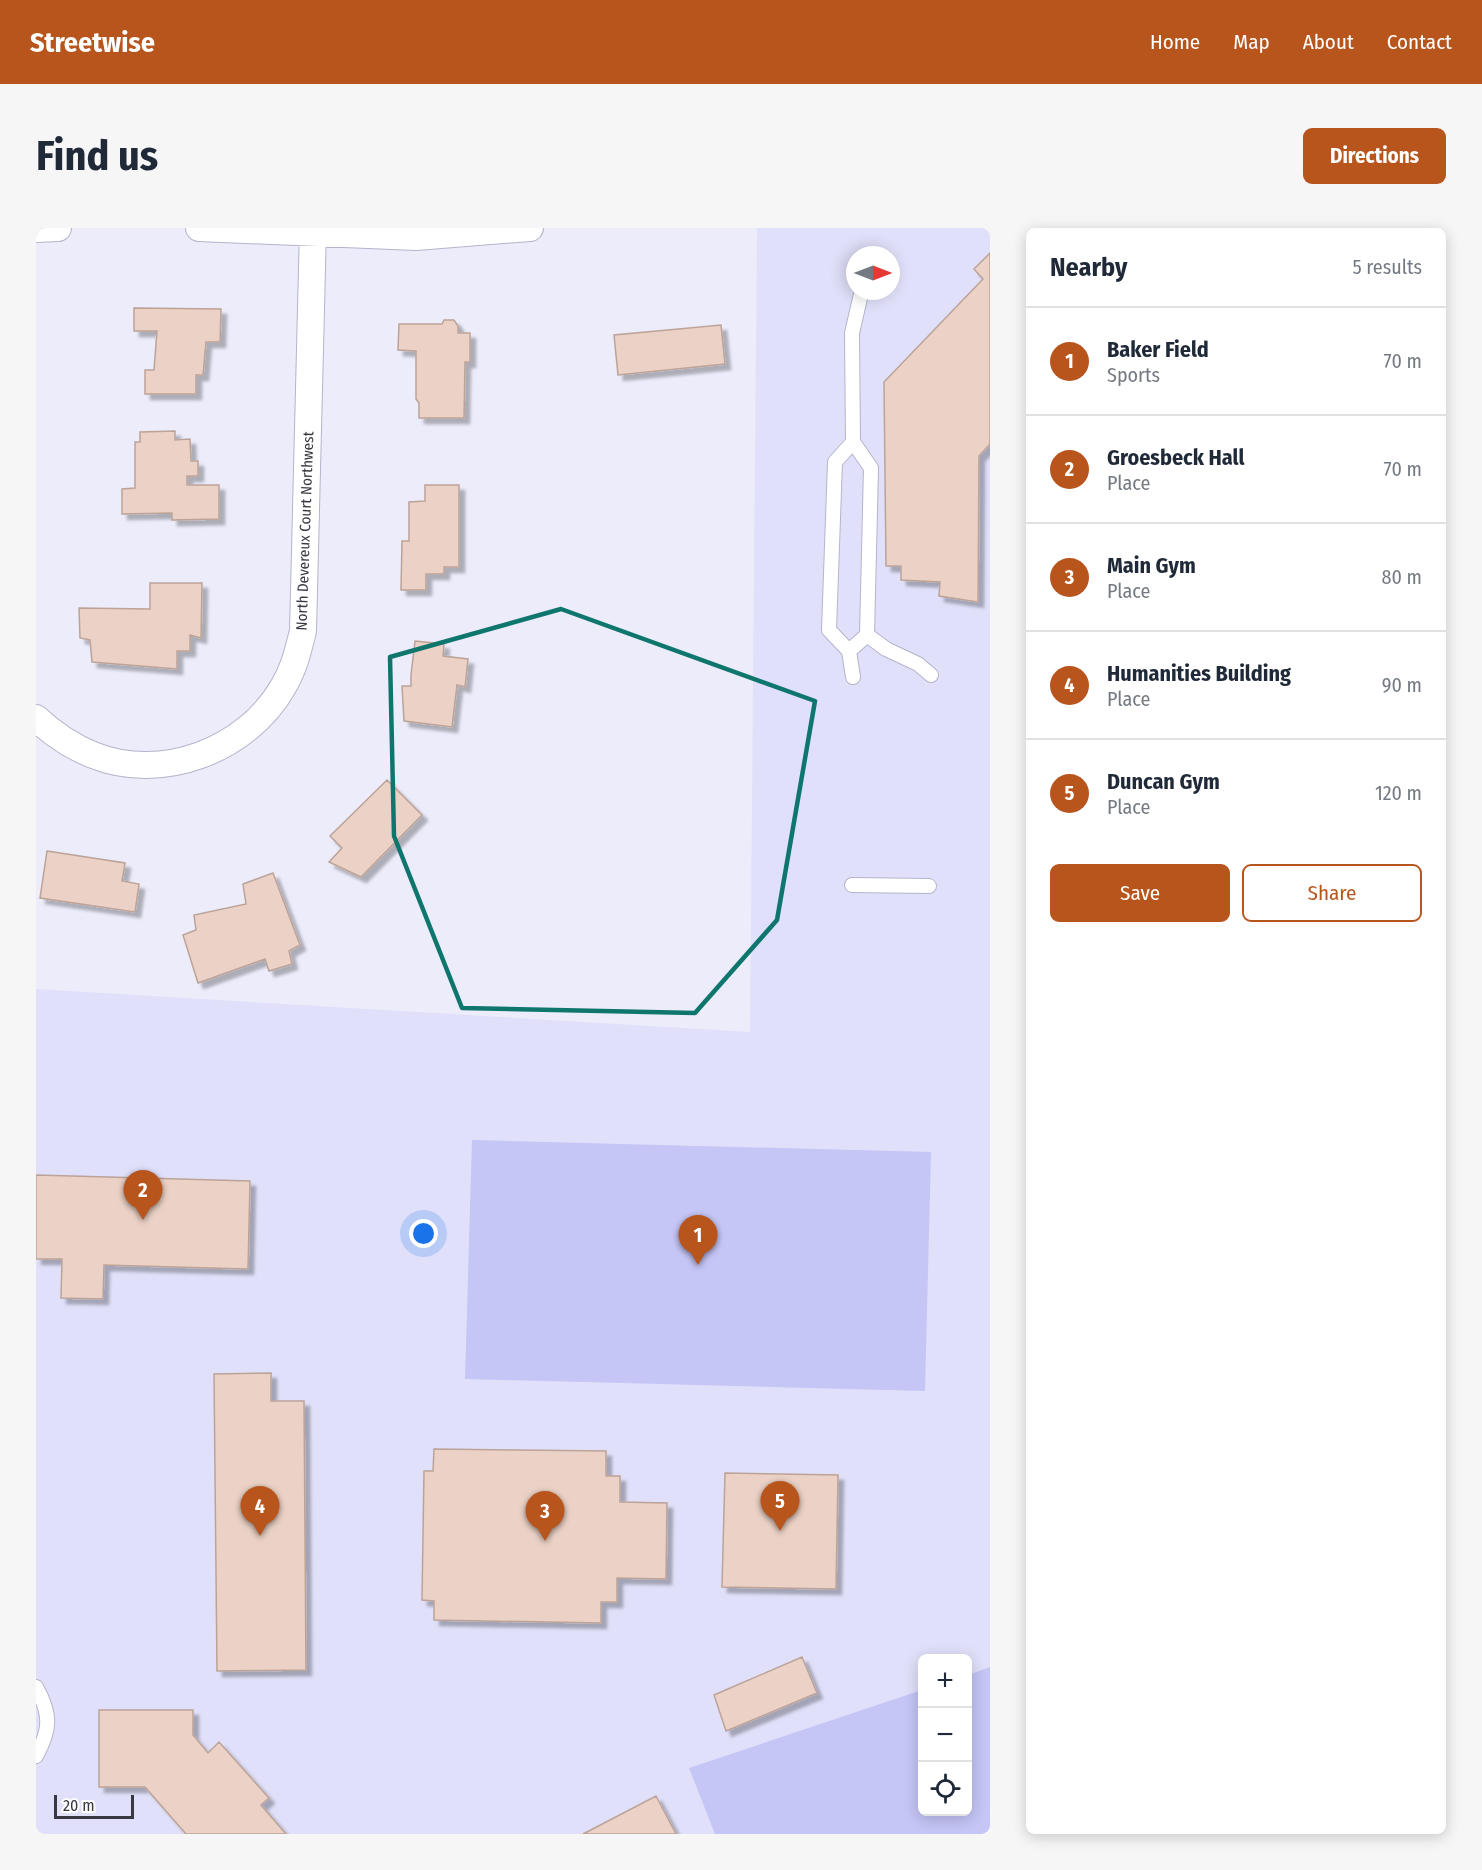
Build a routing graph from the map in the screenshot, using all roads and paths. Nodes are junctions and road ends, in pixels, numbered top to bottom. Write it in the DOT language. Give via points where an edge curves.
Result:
graph roads {
  1 [pos="36,228"];
  2 [pos="58,228"];
  3 [pos="199,228"];
  4 [pos="530,228"];
  5 [pos="313,231"];
  6 [pos="416,231"];
  7 [pos="860,300"];
  8 [pos="853,442"];
  9 [pos="867,635"];
  10 [pos="849,651"];
  11 [pos="931,675"];
  12 [pos="853,677"];
  13 [pos="36,718"];
  14 [pos="852,885"];
  15 [pos="929,886"];
  16 [pos="36,1686"];
  17 [pos="36,1756"];
  1 -- 2 [label="street"];
  3 -- 5 [label="street"];
  4 -- 6 [label="street"];
  5 -- 6 [label="street"];
  5 -- 13 [label="street, North Devereux Court Northwest" via="303,631 295,663 283,687 267,710 232,740 200,756 174,763 137,764 93,755 50,731"];
  7 -- 8 [label="lane" via="852,333"];
  8 -- 9 [label="lane" via="871,468"];
  8 -- 10 [label="lane" via="835,462 829,630"];
  9 -- 10 [label="lane"];
  9 -- 11 [label="lane"];
  10 -- 12 [label="lane"];
  14 -- 15 [label="lane"];
  16 -- 17 [label="lane" via="45,1702 48,1721 45,1740"];
}
